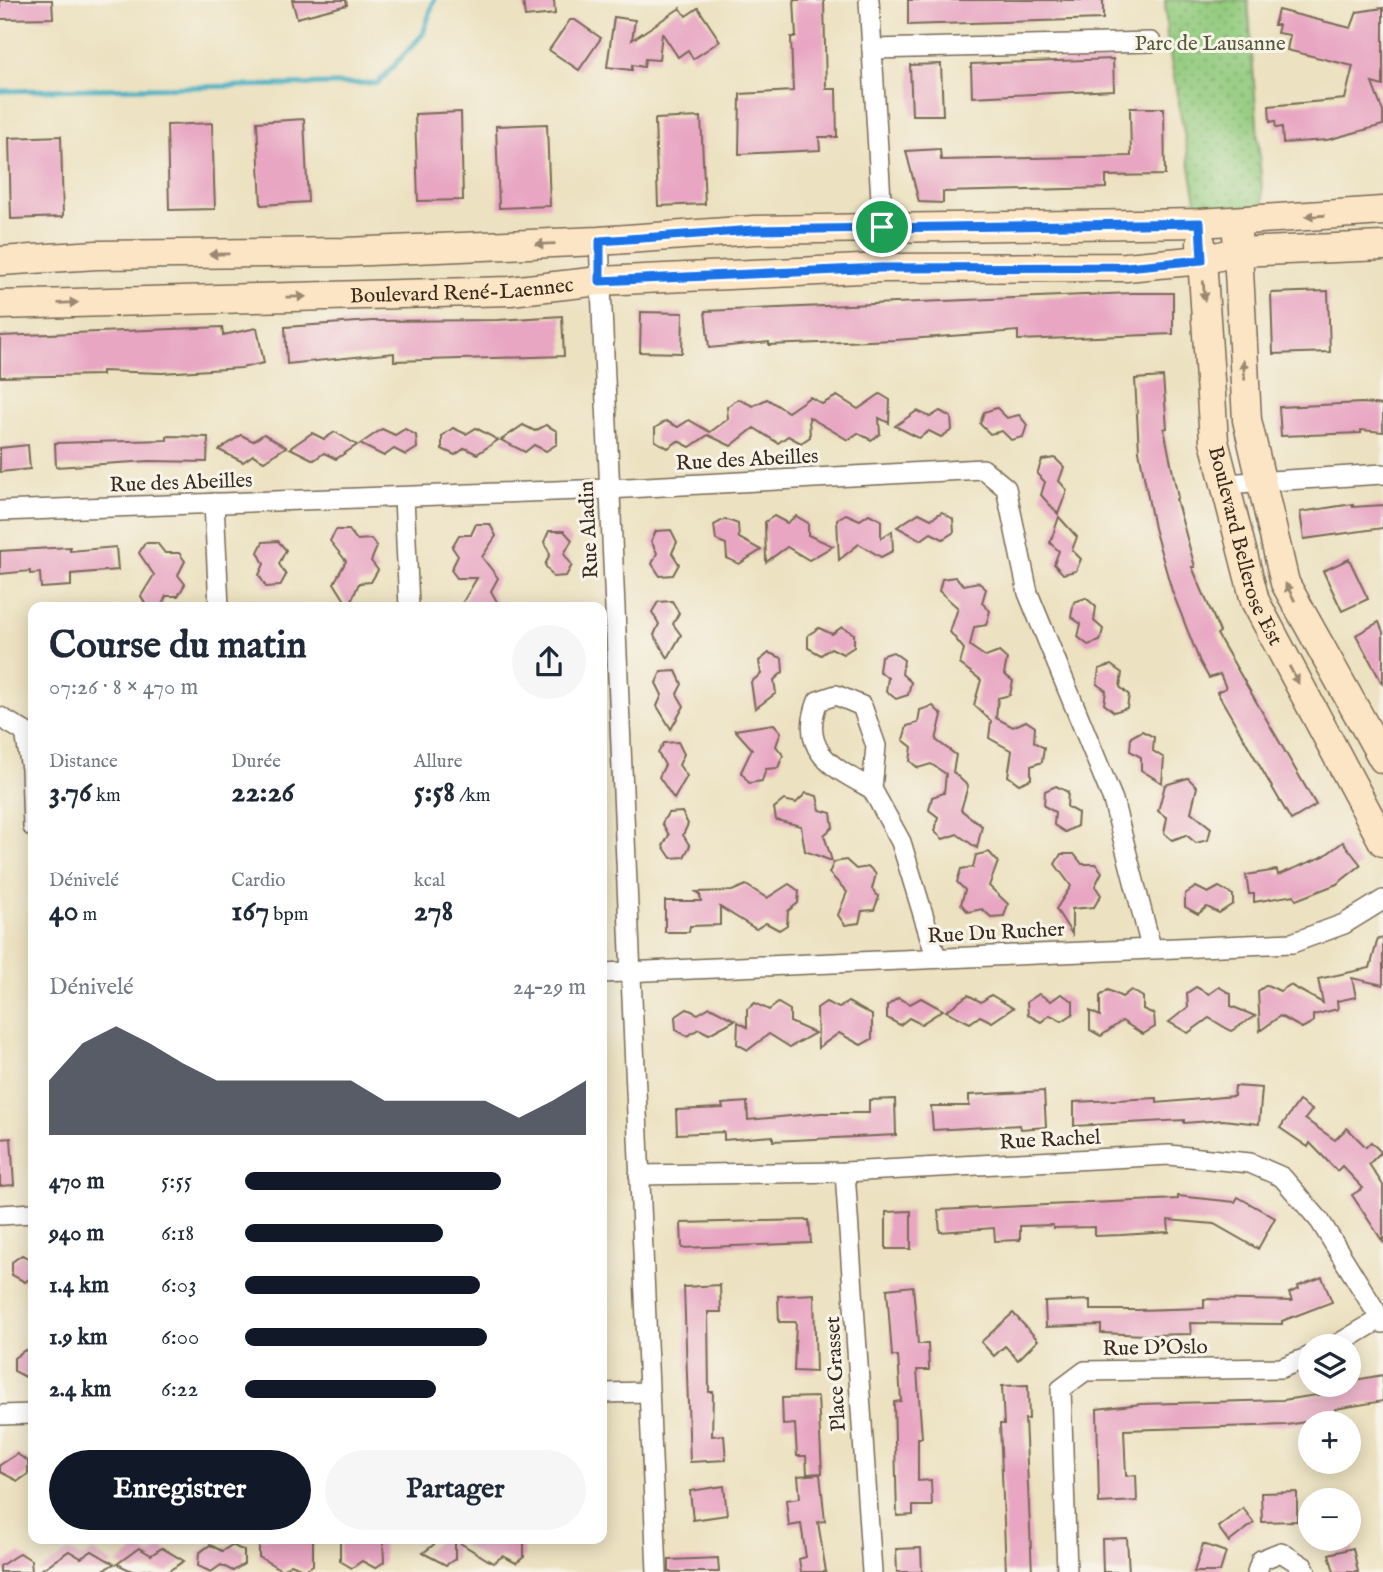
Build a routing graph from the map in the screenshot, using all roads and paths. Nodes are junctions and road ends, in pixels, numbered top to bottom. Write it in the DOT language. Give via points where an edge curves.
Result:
graph roads {
  1 [pos="869,0"];
  2 [pos="1151,42"];
  3 [pos="872,49"];
  4 [pos="1383,211"];
  5 [pos="1236,221"];
  6 [pos="1200,223"];
  7 [pos="882,227"];
  8 [pos="600,241"];
  9 [pos="1383,246"];
  10 [pos="1237,252"];
  11 [pos="1202,260"];
  12 [pos="0,261"];
  13 [pos="881,268"];
  14 [pos="600,281"];
  15 [pos="0,305"];
  16 [pos="1383,474"];
  17 [pos="1260,481"];
  18 [pos="1223,484"];
  19 [pos="608,489"];
  20 [pos="404,497"];
  21 [pos="214,503"];
  22 [pos="0,511"];
  23 [pos="219,602"];
  24 [pos="409,602"];
  25 [pos="0,717"];
  26 [pos="28,750"];
  27 [pos="1383,759"];
  28 [pos="872,789"];
  29 [pos="1383,842"];
  30 [pos="1383,900"];
  31 [pos="1151,947"];
  32 [pos="936,957"];
  33 [pos="607,973"];
  34 [pos="630,973"];
  35 [pos="845,1172"];
  36 [pos="639,1175"];
  37 [pos="28,1213"];
  38 [pos="0,1215"];
  39 [pos="1382,1321"];
  40 [pos="1358,1334"];
  41 [pos="1298,1361"];
  42 [pos="649,1392"];
  43 [pos="607,1394"];
  44 [pos="28,1413"];
  45 [pos="0,1415"];
  46 [pos="657,1572"];
  47 [pos="872,1572"];
  48 [pos="1067,1572"];
  49 [pos="1257,1572"];
  50 [pos="1306,1572"];
  1 -- 3 [label="street"];
  2 -- 3 [label="street"];
  3 -- 7 [label="street"];
  4 -- 5 [label="street, Boulevard René-Laennec, one-way"];
  5 -- 6 [label="street, Boulevard René-Laennec"];
  5 -- 10 [label="street, Boulevard Bellerose Est"];
  6 -- 7 [label="street, Boulevard René-Laennec"];
  6 -- 11 [label="street, Boulevard Bellerose Est"];
  7 -- 8 [label="street, Boulevard René-Laennec"];
  7 -- 13 [label="street"];
  8 -- 12 [label="street, Boulevard René-Laennec, one-way"];
  8 -- 14 [label="street, Rue Aladin"];
  9 -- 10 [label="street, Boulevard René-Laennec"];
  10 -- 11 [label="street, Boulevard René-Laennec"];
  17 -- 10 [label="street, Boulevard Bellerose Est, one-way" via="1247,420"];
  11 -- 13 [label="street, Boulevard René-Laennec" via="1126,267"];
  11 -- 18 [label="street, Boulevard Bellerose Est, one-way" via="1214,441"];
  13 -- 14 [label="street, Boulevard René-Laennec"];
  15 -- 14 [label="street, Boulevard René-Laennec, one-way" via="510,291"];
  14 -- 19 [label="street, Rue Aladin"];
  16 -- 17 [label="street"];
  17 -- 18 [label="street"];
  27 -- 17 [label="street, Boulevard Bellerose Est, one-way" via="1285,583"];
  18 -- 29 [label="street, Boulevard Bellerose Est, one-way" via="1255,601"];
  19 -- 20 [label="street, Rue des Abeilles"];
  19 -- 31 [label="street, Rue des Abeilles" via="983,469 1006,488 1028,593 1114,800"];
  19 -- 34 [label="street, Rue Aladin"];
  20 -- 21 [label="street, Rue des Abeilles"];
  20 -- 24 [label="street"];
  21 -- 22 [label="street, Rue des Abeilles"];
  21 -- 23 [label="street"];
  25 -- 26 [label="street" via="25,732"];
  28 -- 28 [label="street" via="876,746 862,706 836,695 818,701 811,718 814,745 832,766"];
  28 -- 32 [label="street" via="901,842"];
  30 -- 31 [label="street, Rue Du Rucher" via="1344,924 1292,943"];
  31 -- 32 [label="street, Rue Du Rucher"];
  32 -- 34 [label="street, Rue Du Rucher"];
  33 -- 34 [label="street, Rue Du Rucher"];
  34 -- 36 [label="street, Rue Aladin"];
  35 -- 36 [label="street, Rue Rachel"];
  35 -- 39 [label="street, Rue Rachel" via="1169,1155 1250,1163 1282,1177 1320,1221"];
  35 -- 47 [label="street, Place Grasset"];
  36 -- 42 [label="street, Rue Aladin"];
  37 -- 38 [label="street"];
  39 -- 40 [label="street"];
  41 -- 48 [label="street, Rue D'Oslo" via="1281,1368 1085,1371 1061,1389"];
  42 -- 43 [label="street"];
  42 -- 46 [label="street, Rue Aladin"];
  44 -- 45 [label="street"];
  49 -- 50 [label="street" via="1261,1560 1281,1552"];
}
